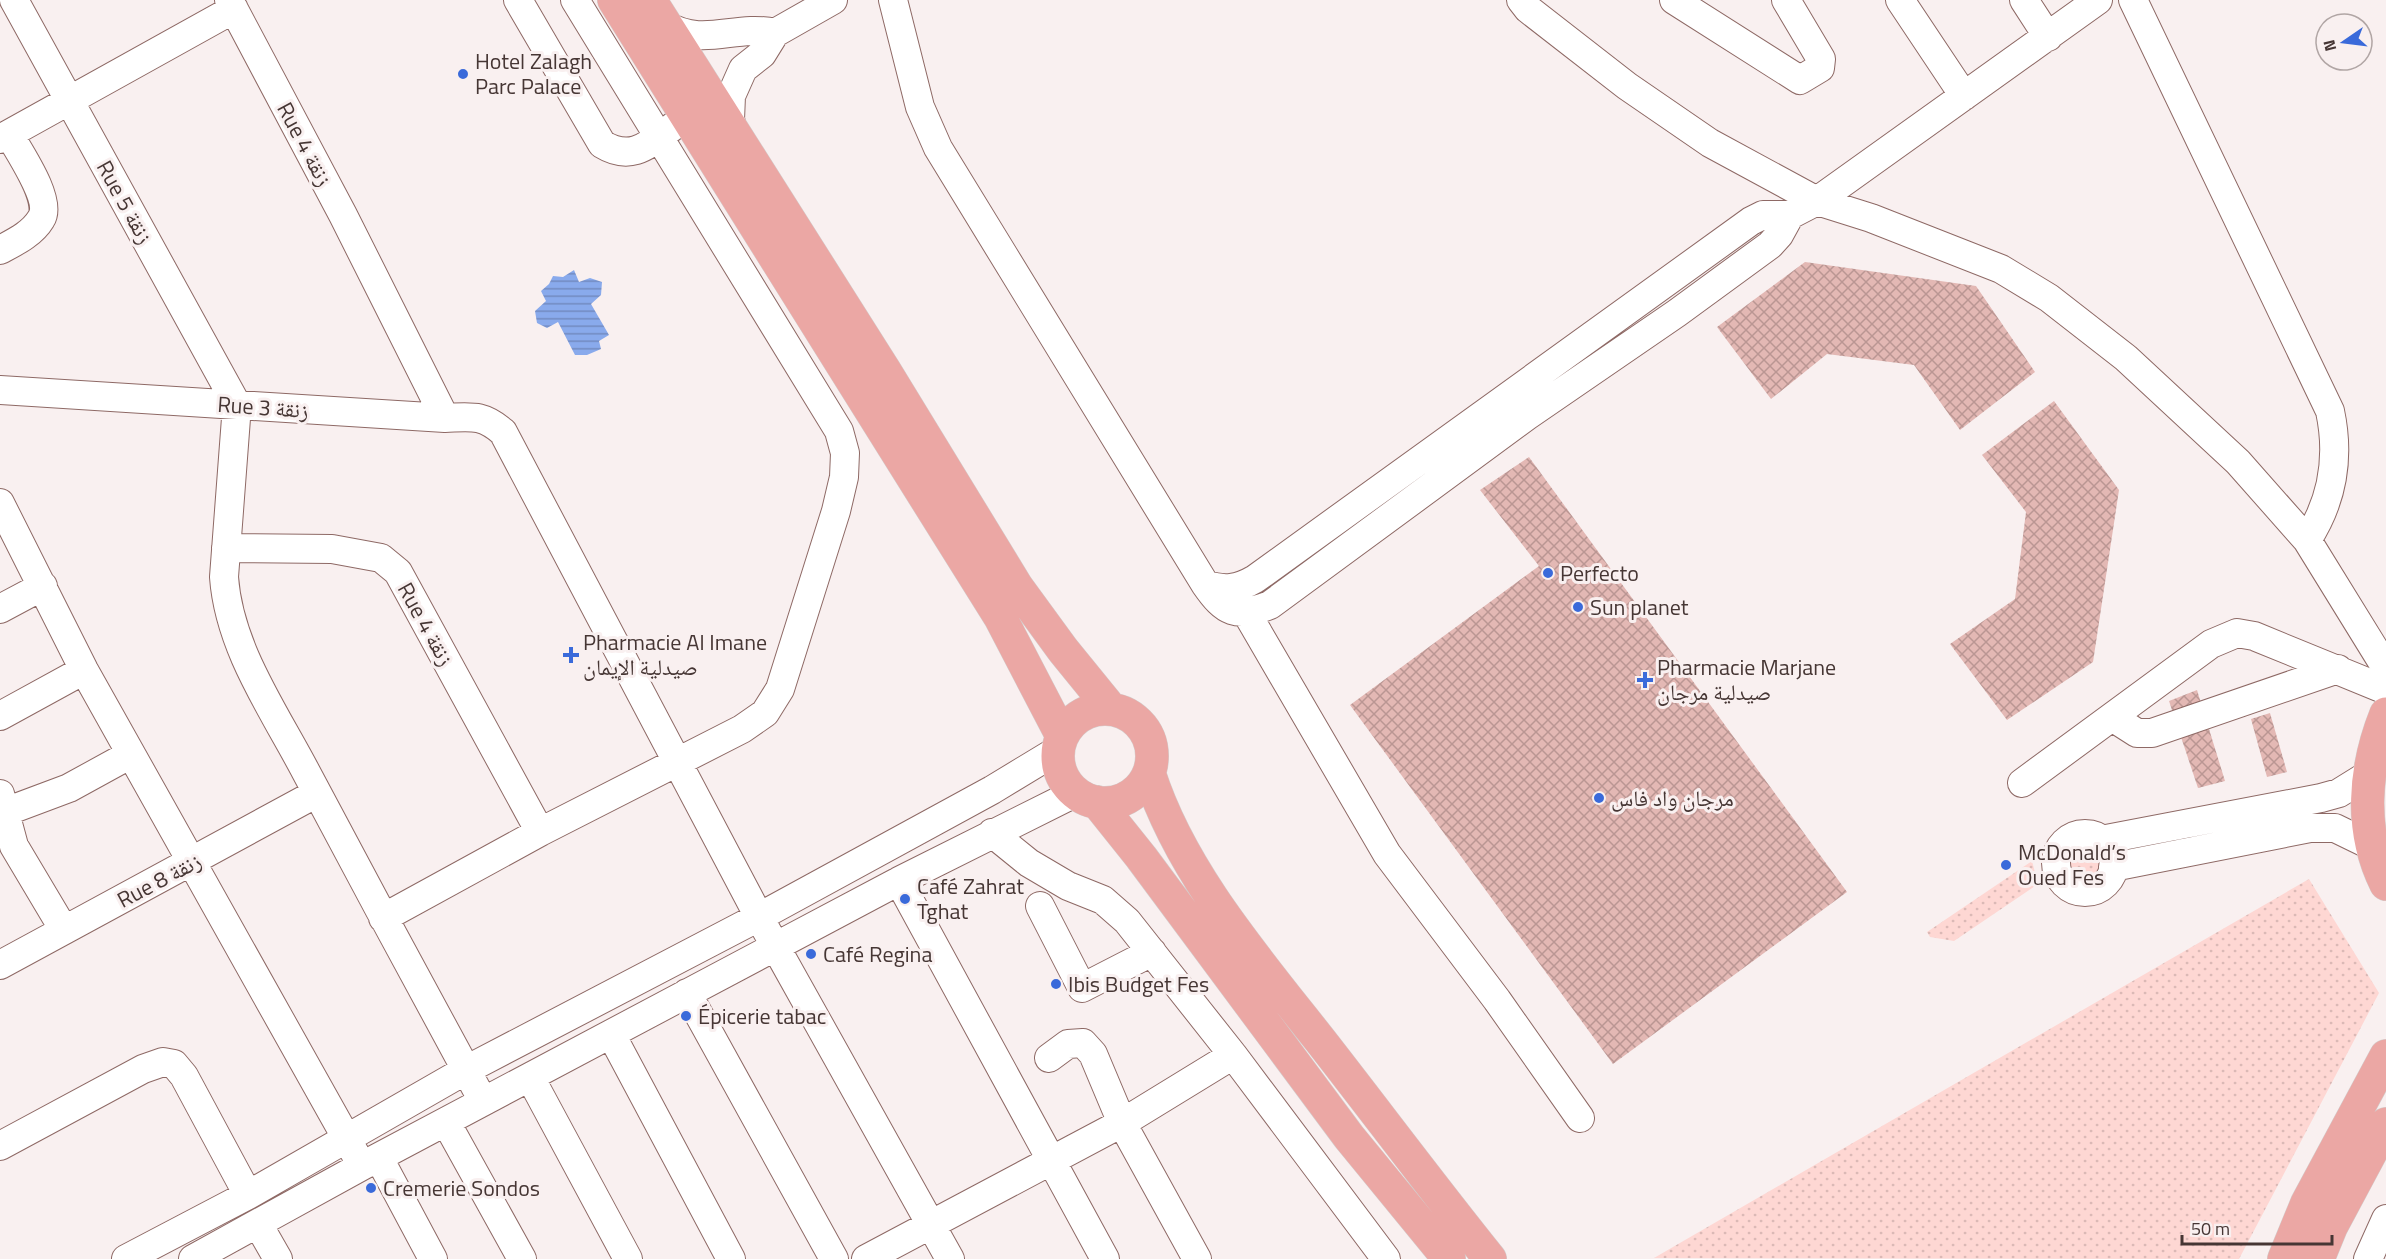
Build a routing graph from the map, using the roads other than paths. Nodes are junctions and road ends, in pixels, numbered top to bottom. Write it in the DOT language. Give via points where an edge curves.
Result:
graph roads {
  1 [pos="14,0"];
  2 [pos="518,0"];
  3 [pos="575,0"];
  4 [pos="614,0"];
  5 [pos="833,0"];
  6 [pos="893,0"];
  7 [pos="1674,0"];
  8 [pos="1785,0"];
  9 [pos="1900,0"];
  10 [pos="2024,0"];
  11 [pos="2098,0"];
  12 [pos="2133,0"];
  13 [pos="1532,3"];
  14 [pos="231,5"];
  15 [pos="657,12"];
  16 [pos="775,33"];
  17 [pos="2048,37"];
  18 [pos="1964,96"];
  19 [pos="69,101"];
  20 [pos="687,117"];
  21 [pos="4,136"];
  22 [pos="660,136"];
  23 [pos="739,142"];
  24 [pos="1816,201"];
  25 [pos="1790,215"];
  26 [pos="0,250"];
  27 [pos="0,390"];
  28 [pos="237,405"];
  29 [pos="445,418"];
  30 [pos="0,503"];
  31 [pos="2307,540"];
  32 [pos="226,548"];
  33 [pos="1205,584"];
  34 [pos="43,586"];
  35 [pos="0,609"];
  36 [pos="1246,612"];
  37 [pos="2386,668"];
  38 [pos="2338,669"];
  39 [pos="84,670"];
  40 [pos="2386,690"];
  41 [pos="1111,709"];
  42 [pos="2386,714"];
  43 [pos="0,716"];
  44 [pos="2112,717"];
  45 [pos="1060,743"];
  46 [pos="131,754"];
  47 [pos="677,763"];
  48 [pos="1149,773"];
  49 [pos="2368,775"];
  50 [pos="2022,783"];
  51 [pos="317,793"];
  52 [pos="1086,797"];
  53 [pos="2,803"];
  54 [pos="540,832"];
  55 [pos="992,833"];
  56 [pos="2101,840"];
  57 [pos="6,843"];
  58 [pos="2373,846"];
  59 [pos="191,862"];
  60 [pos="2113,867"];
  61 [pos="899,881"];
  62 [pos="2386,884"];
  63 [pos="1040,906"];
  64 [pos="759,917"];
  65 [pos="383,918"];
  66 [pos="64,930"];
  67 [pos="775,946"];
  68 [pos="1152,952"];
  69 [pos="0,965"];
  70 [pos="687,993"];
  71 [pos="611,1034"];
  72 [pos="1233,1055"];
  73 [pos="2386,1056"];
  74 [pos="1049,1058"];
  75 [pos="466,1070"];
  76 [pos="530,1077"];
  77 [pos="483,1101"];
  78 [pos="1580,1118"];
  79 [pos="446,1122"];
  80 [pos="1122,1123"];
  81 [pos="2386,1124"];
  82 [pos="347,1140"];
  83 [pos="0,1146"];
  84 [pos="370,1162"];
  85 [pos="1050,1162"];
  86 [pos="236,1201"];
  87 [pos="2386,1219"];
  88 [pos="931,1224"];
  89 [pos="249,1229"];
  90 [pos="126,1259"];
  91 [pos="193,1259"];
  92 [pos="278,1259"];
  93 [pos="433,1259"];
  94 [pos="522,1259"];
  95 [pos="628,1259"];
  96 [pos="732,1259"];
  97 [pos="834,1259"];
  98 [pos="866,1259"];
  99 [pos="950,1259"];
  100 [pos="1105,1259"];
  101 [pos="1197,1259"];
  102 [pos="1386,1259"];
  103 [pos="1449,1259"];
  104 [pos="1490,1259"];
  105 [pos="2284,1259"];
  106 [pos="2318,1259"];
  107 [pos="2368,1259"];
  1 -- 19 [label="street, Rue 5 زنقة"];
  2 -- 22 [label="street" via="602,144 614,152 627,153 640,150"];
  3 -- 22 [label="street"];
  4 -- 20 [label="main road"];
  5 -- 16 [label="street"];
  6 -- 33 [label="street" via="917,98 938,148"];
  7 -- 8 [label="street" via="1800,80 1820,68 1821,59"];
  9 -- 18 [label="street"];
  10 -- 17 [label="street"];
  11 -- 17 [label="street"];
  12 -- 31 [label="street" via="2330,411 2335,432 2334,473 2324,510"];
  13 -- 24 [label="street" via="1627,86 1710,144"];
  14 -- 19 [label="street"];
  14 -- 29 [label="street, Rue 4 زنقة"];
  15 -- 16 [label="street" via="677,32 702,37 752,29"];
  15 -- 23 [label="main road"];
  16 -- 23 [label="street" via="733,86 730,114"];
  17 -- 18 [label="street"];
  18 -- 24 [label="street"];
  19 -- 21 [label="street"];
  19 -- 28 [label="street, Rue 5 زنقة"];
  20 -- 22 [label="street"];
  20 -- 45 [label="main road" via="1000,617"];
  21 -- 26 [label="street" via="45,206 43,218 31,232"];
  22 -- 47 [label="street" via="816,390 839,431 845,453 836,511 780,689 765,713"];
  23 -- 41 [label="main road" via="1017,587"];
  24 -- 25 [label="street"];
  24 -- 31 [label="street" via="1871,218 2001,269 2049,298 2126,358 2193,419 2238,462"];
  25 -- 33 [label="street" via="1763,215 1751,221 1255,579 1228,589"];
  25 -- 36 [label="street" via="1770,245 1677,313 1527,416 1270,604"];
  27 -- 28 [label="street, Rue 3 زنقة"];
  28 -- 29 [label="street, Rue 3 زنقة"];
  28 -- 32 [label="street"];
  29 -- 47 [label="street, Rue 3 زنقة" via="488,419 503,432"];
  30 -- 34 [label="street"];
  31 -- 37 [label="street"];
  32 -- 51 [label="street" via="226,601 234,631"];
  32 -- 54 [label="street, Rue 4 زنقة" via="332,549 381,558 398,572"];
  33 -- 36 [label="street" via="1219,604"];
  34 -- 35 [label="street"];
  34 -- 39 [label="street"];
  36 -- 78 [label="street" via="1387,854"];
  38 -- 40 [label="street"];
  38 -- 44 [label="street" via="2152,733 2137,733"];
  38 -- 44 [label="street" via="2274,642 2237,633 2211,644"];
  39 -- 43 [label="street"];
  39 -- 46 [label="street"];
  41 -- 45 [label="main road" via="1087,712 1077,718"];
  41 -- 48 [label="main road" via="1142,726 1152,749"];
  42 -- 49 [label="main road"];
  44 -- 50 [label="street"];
  45 -- 52 [label="main road" via="1061,774"];
  45 -- 64 [label="street" via="992,790"];
  46 -- 53 [label="street" via="61,791"];
  46 -- 59 [label="street"];
  47 -- 54 [label="street"];
  47 -- 64 [label="street, Rue 3 زنقة"];
  48 -- 52 [label="main road" via="1128,796 1110,803"];
  48 -- 104 [label="main road" via="1181,847 1229,920"];
  49 -- 56 [label="street" via="2339,793 2321,798"];
  49 -- 58 [label="main road" via="2367,813"];
  51 -- 59 [label="street, Rue 8 زنقة"];
  51 -- 65 [label="street"];
  52 -- 55 [label="street"];
  52 -- 103 [label="main road" via="1129,841 1349,1137"];
  53 -- 57 [label="street"];
  54 -- 65 [label="street"];
  55 -- 61 [label="street"];
  55 -- 68 [label="street" via="1029,863 1108,903"];
  56 -- 60 [label="street" via="2113,856"];
  56 -- 60 [label="street" via="2080,835 2067,840 2058,854 2060,878 2073,889 2090,892 2106,883"];
  57 -- 66 [label="street"];
  58 -- 60 [label="street" via="2335,828 2310,828"];
  58 -- 62 [label="main road"];
  59 -- 66 [label="street, Rue 8 زنقة"];
  59 -- 82 [label="street"];
  61 -- 67 [label="street"];
  61 -- 85 [label="street"];
  63 -- 68 [label="street" via="1082,988"];
  64 -- 67 [label="street, Rue 3 زنقة"];
  64 -- 75 [label="street"];
  65 -- 75 [label="street"];
  66 -- 69 [label="street, Rue 8 زنقة"];
  67 -- 70 [label="street"];
  67 -- 88 [label="street, Rue 3 زنقة"];
  68 -- 72 [label="street"];
  70 -- 71 [label="street"];
  70 -- 97 [label="street"];
  71 -- 76 [label="street"];
  71 -- 96 [label="street"];
  72 -- 80 [label="street"];
  72 -- 102 [label="street"];
  73 -- 105 [label="main road" via="2307,1203"];
  74 -- 80 [label="street" via="1068,1044 1083,1043 1093,1054"];
  75 -- 77 [label="street"];
  75 -- 82 [label="street"];
  76 -- 77 [label="street"];
  76 -- 95 [label="street"];
  77 -- 79 [label="street"];
  79 -- 84 [label="street"];
  79 -- 94 [label="street"];
  80 -- 85 [label="street"];
  80 -- 101 [label="street"];
  81 -- 106 [label="main road"];
  82 -- 84 [label="street"];
  82 -- 86 [label="street"];
  83 -- 86 [label="street" via="143,1069 163,1062 174,1064 184,1076"];
  84 -- 89 [label="street"];
  84 -- 93 [label="street"];
  85 -- 88 [label="street"];
  85 -- 100 [label="street"];
  86 -- 89 [label="street"];
  86 -- 90 [label="street"];
  87 -- 107 [label="street"];
  88 -- 98 [label="street"];
  88 -- 99 [label="street, Rue 3 زنقة"];
  89 -- 91 [label="street"];
  89 -- 92 [label="street"];
}
